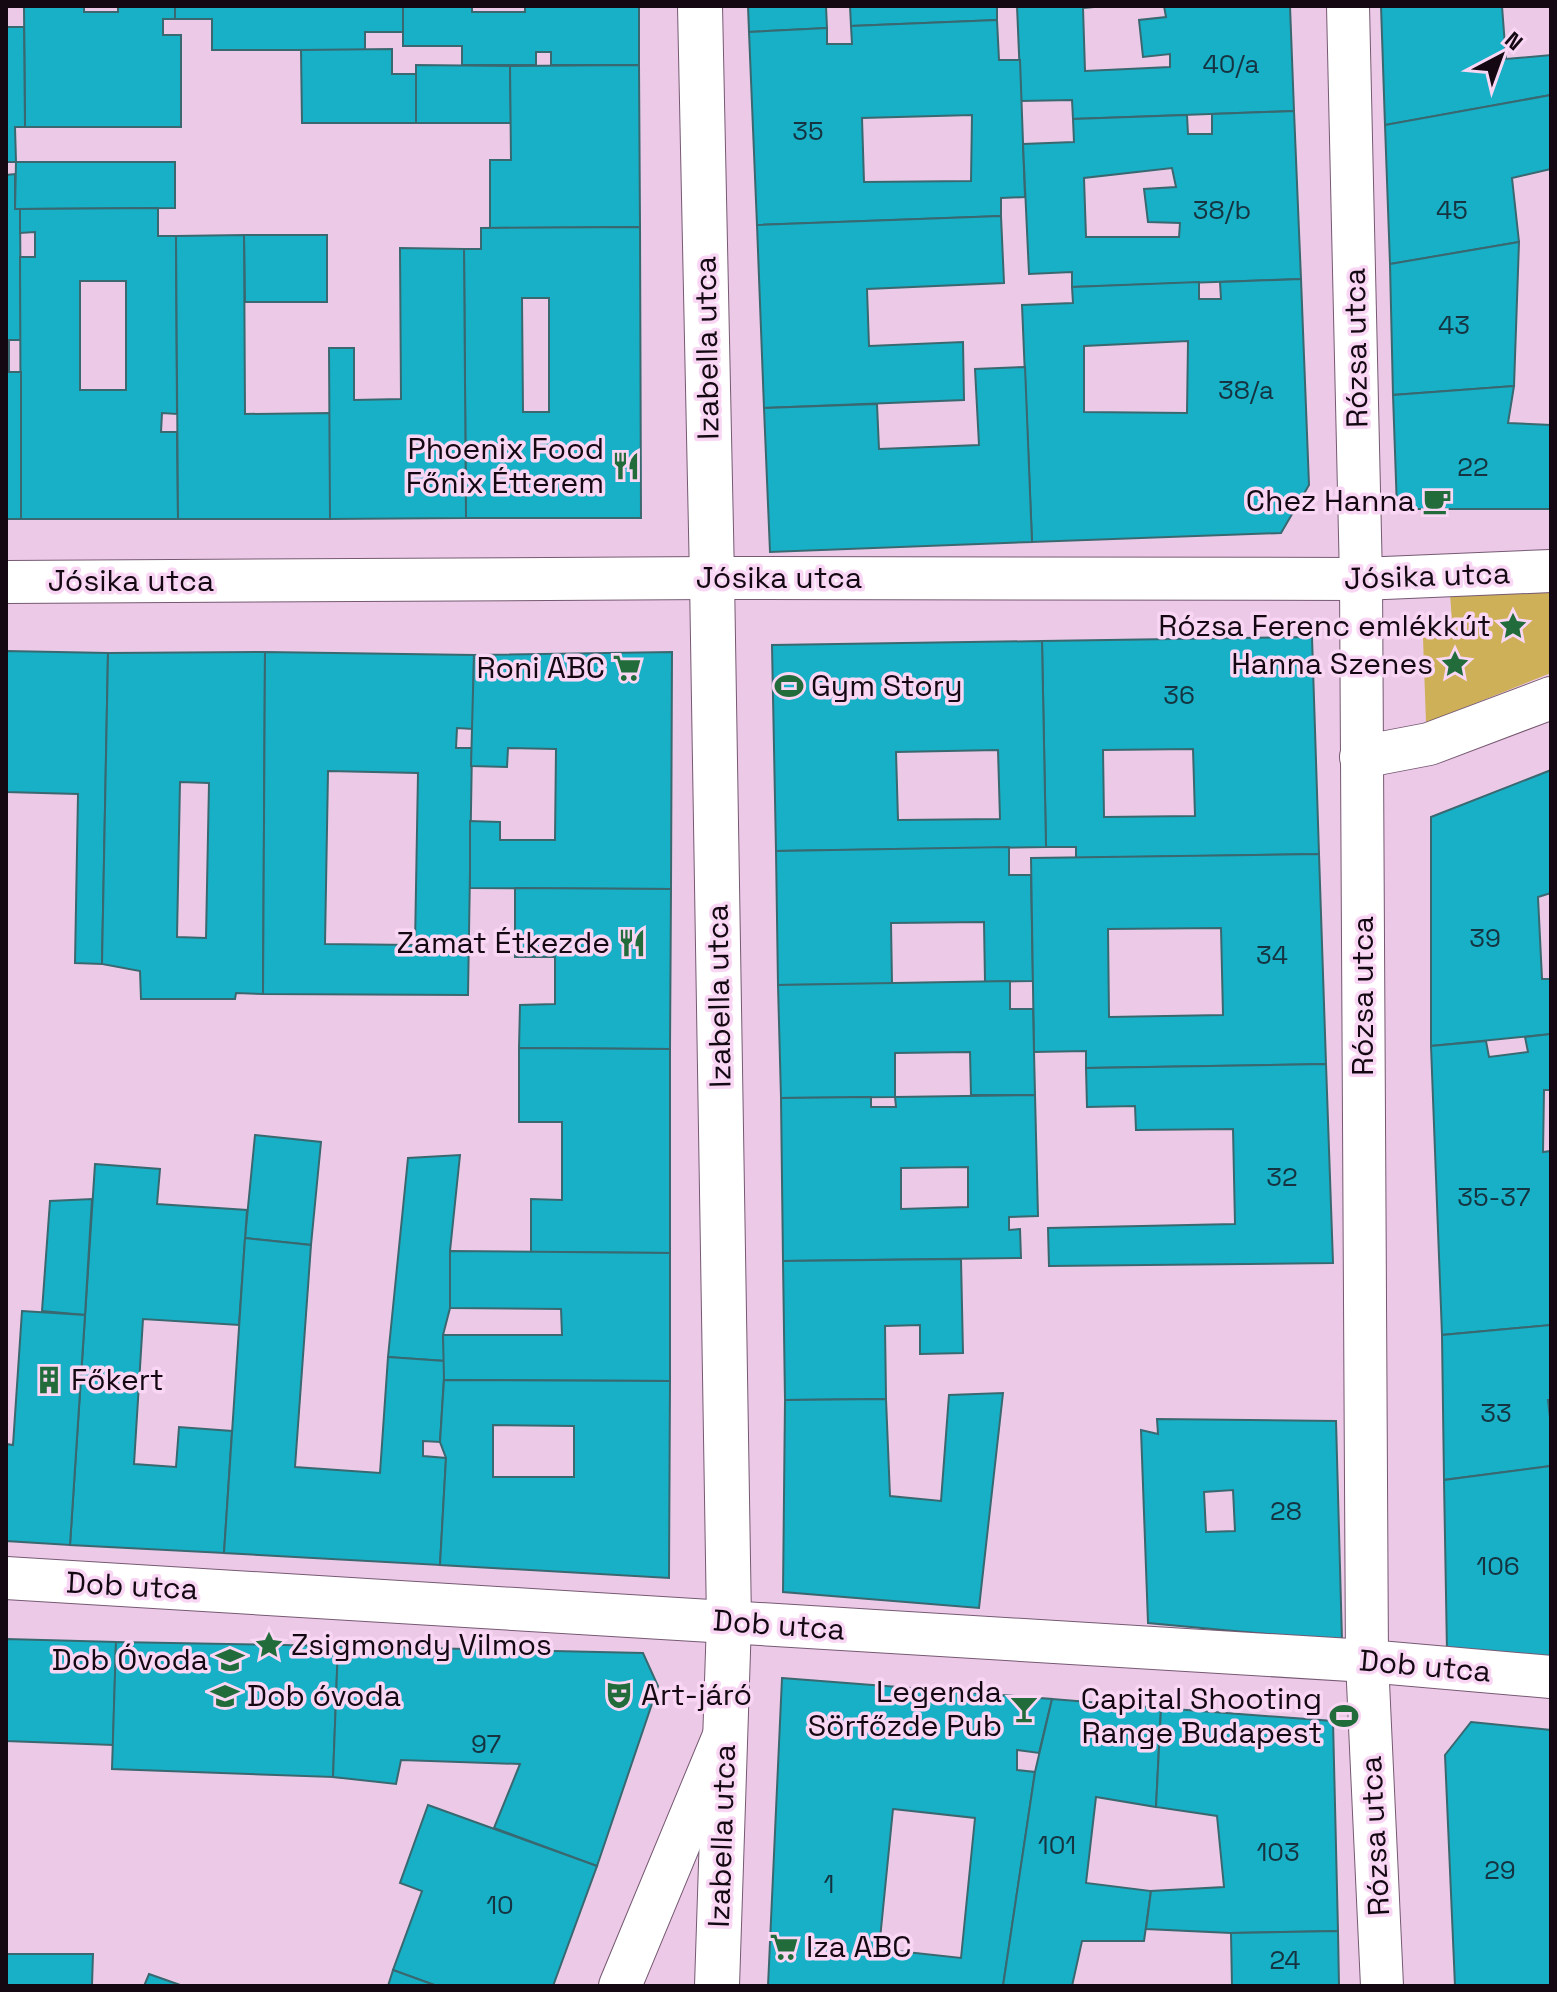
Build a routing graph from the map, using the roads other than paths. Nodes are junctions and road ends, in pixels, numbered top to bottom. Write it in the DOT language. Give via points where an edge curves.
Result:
graph roads {
  1 [pos="700,6"];
  2 [pos="1348,6"];
  3 [pos="1551,571"];
  4 [pos="712,578"];
  5 [pos="1361,579"];
  6 [pos="6,582"];
  7 [pos="1551,698"];
  8 [pos="1361,757"];
  9 [pos="6,1578"];
  10 [pos="729,1621"];
  11 [pos="1367,1661"];
  12 [pos="1551,1677"];
  13 [pos="726,1730"];
  14 [pos="620,1986"];
  15 [pos="717,1986"];
  16 [pos="1382,1986"];
  1 -- 4 [label="street, Izabella utca"];
  2 -- 5 [label="street, Rózsa utca"];
  3 -- 5 [label="street, Jósika utca"];
  4 -- 5 [label="street, Jósika utca"];
  4 -- 6 [label="street, Jósika utca"];
  4 -- 10 [label="street, Izabella utca"];
  5 -- 8 [label="street, Rózsa utca"];
  7 -- 8 [label="street" via="1429,744"];
  8 -- 11 [label="street, Rózsa utca"];
  9 -- 10 [label="street, Dob utca"];
  10 -- 11 [label="street, Dob utca"];
  10 -- 13 [label="street, Izabella utca"];
  11 -- 12 [label="street, Dob utca"];
  11 -- 16 [label="street, Rózsa utca"];
  13 -- 14 [label="street"];
  13 -- 15 [label="street, Izabella utca"];
}
